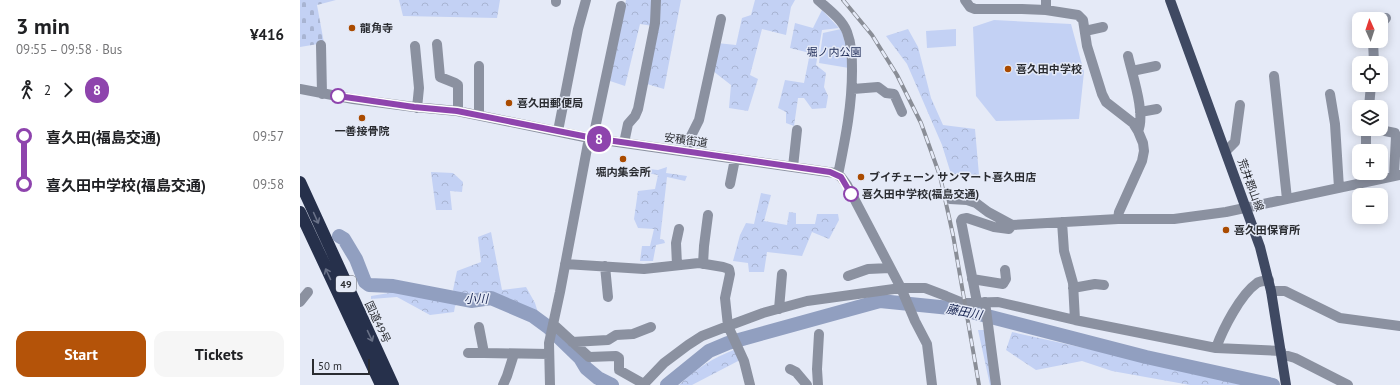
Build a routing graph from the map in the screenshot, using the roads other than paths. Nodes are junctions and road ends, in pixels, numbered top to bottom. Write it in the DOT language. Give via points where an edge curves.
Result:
graph roads {
  1 [pos="586,0"];
  2 [pos="656,0"];
  3 [pos="818,0"];
  4 [pos="965,0"];
  5 [pos="1170,0"];
  6 [pos="1046,5"];
  7 [pos="620,6"];
  8 [pos="721,19"];
  9 [pos="1103,27"];
  10 [pos="1085,31"];
  11 [pos="437,44"];
  12 [pos="321,45"];
  13 [pos="415,46"];
  14 [pos="1128,56"];
  15 [pos="480,66"];
  16 [pos="1156,66"];
  17 [pos="1132,72"];
  18 [pos="1274,76"];
  19 [pos="300,89"];
  20 [pos="853,89"];
  21 [pos="322,94"];
  22 [pos="1330,94"];
  23 [pos="1240,105"];
  24 [pos="416,108"];
  25 [pos="1157,109"];
  26 [pos="458,111"];
  27 [pos="902,112"];
  28 [pos="1140,112"];
  29 [pos="479,115"];
  30 [pos="796,130"];
  31 [pos="558,131"];
  32 [pos="1138,131"];
  33 [pos="1388,132"];
  34 [pos="591,138"];
  35 [pos="624,143"];
  36 [pos="1226,151"];
  37 [pos="688,152"];
  38 [pos="734,159"];
  39 [pos="792,167"];
  40 [pos="838,175"];
  41 [pos="1397,175"];
  42 [pos="1361,180"];
  43 [pos="300,182"];
  44 [pos="730,184"];
  45 [pos="1339,188"];
  46 [pos="950,199"];
  47 [pos="1287,199"];
  48 [pos="1246,207"];
  49 [pos="300,212"];
  50 [pos="708,215"];
  51 [pos="1118,219"];
  52 [pos="1062,222"];
  53 [pos="1012,225"];
  54 [pos="679,229"];
  55 [pos="565,264"];
  56 [pos="703,264"];
  57 [pos="678,265"];
  58 [pos="605,266"];
  59 [pos="890,268"];
  60 [pos="1005,270"];
  61 [pos="782,274"];
  62 [pos="848,276"];
  63 [pos="972,279"];
  64 [pos="1268,280"];
  65 [pos="1104,285"];
  66 [pos="901,288"];
  67 [pos="1073,288"];
  68 [pos="1271,291"];
  69 [pos="308,292"];
  70 [pos="608,297"];
  71 [pos="300,302"];
  72 [pos="981,302"];
  73 [pos="779,309"];
  74 [pos="1075,320"];
  75 [pos="728,326"];
  76 [pos="1400,326"];
  77 [pos="479,327"];
  78 [pos="651,327"];
  79 [pos="552,328"];
  80 [pos="819,334"];
  81 [pos="572,342"];
  82 [pos="1216,348"];
  83 [pos="468,353"];
  84 [pos="484,353"];
  85 [pos="514,354"];
  86 [pos="548,354"];
  87 [pos="1282,356"];
  88 [pos="790,369"];
  89 [pos="643,384"];
  90 [pos="381,385"];
  91 [pos="393,385"];
  92 [pos="503,385"];
  93 [pos="550,385"];
  94 [pos="750,385"];
  95 [pos="807,385"];
  96 [pos="818,385"];
  97 [pos="932,385"];
  98 [pos="996,385"];
  99 [pos="1286,385"];
  100 [pos="1348,385"];
  1 -- 31 [label="street"];
  2 -- 35 [label="street" via="655,22 638,109 628,124"];
  3 -- 20 [label="street" via="847,30 851,47"];
  4 -- 6 [label="street" via="975,9 1022,9"];
  5 -- 36 [label="main road, 荒井郡山線"];
  6 -- 10 [label="street" via="1078,15 1083,20"];
  7 -- 34 [label="street"];
  8 -- 37 [label="street" via="699,120 690,138"];
  9 -- 10 [label="street"];
  10 -- 32 [label="street" via="1087,46 1106,102"];
  11 -- 26 [label="street" via="440,77 458,85"];
  12 -- 21 [label="street"];
  13 -- 24 [label="street" via="419,88"];
  14 -- 17 [label="street"];
  15 -- 29 [label="street"];
  16 -- 17 [label="street"];
  17 -- 28 [label="street"];
  18 -- 47 [label="street"];
  19 -- 21 [label="street, 安積街道"];
  20 -- 27 [label="street" via="878,87 886,93 894,94"];
  20 -- 40 [label="street"];
  21 -- 24 [label="street, 安積街道"];
  22 -- 45 [label="street" via="1335,124"];
  23 -- 36 [label="street" via="1235,142"];
  24 -- 26 [label="street, 安積街道"];
  25 -- 28 [label="street"];
  26 -- 29 [label="street, 安積街道"];
  28 -- 32 [label="street" via="1141,124"];
  29 -- 31 [label="street, 安積街道"];
  30 -- 39 [label="street"];
  31 -- 34 [label="street, 安積街道"];
  32 -- 51 [label="street" via="1143,143 1142,161"];
  33 -- 41 [label="street" via="1395,133 1396,136"];
  34 -- 35 [label="street, 安積街道"];
  34 -- 55 [label="street"];
  35 -- 37 [label="street, 安積街道"];
  36 -- 48 [label="main road, 荒井郡山線"];
  37 -- 38 [label="street, 安積街道"];
  38 -- 39 [label="street, 安積街道"];
  38 -- 44 [label="street"];
  39 -- 40 [label="street, 安積街道"];
  40 -- 59 [label="street" via="847,185"];
  42 -- 45 [label="street"];
  43 -- 91 [label="highway, 国道49号 / 49, one-way"];
  45 -- 47 [label="street"];
  46 -- 53 [label="street" via="976,203"];
  47 -- 48 [label="street"];
  48 -- 51 [label="street" via="1174,219"];
  48 -- 64 [label="main road, 荒井郡山線"];
  90 -- 49 [label="highway, 49, one-way"];
  50 -- 56 [label="street"];
  51 -- 52 [label="street"];
  52 -- 53 [label="street"];
  52 -- 67 [label="street" via="1064,251"];
  53 -- 63 [label="street" via="1009,229 967,218 962,219"];
  54 -- 57 [label="street" via="676,243"];
  55 -- 58 [label="street"];
  55 -- 79 [label="street"];
  56 -- 57 [label="street"];
  56 -- 75 [label="street" via="723,267 730,271 726,292"];
  57 -- 58 [label="street" via="644,269"];
  58 -- 70 [label="street"];
  59 -- 62 [label="street" via="868,269"];
  59 -- 66 [label="street"];
  60 -- 63 [label="street" via="1006,280 1003,284"];
  61 -- 73 [label="street"];
  63 -- 72 [label="street"];
  64 -- 68 [label="main road, 荒井郡山線"];
  64 -- 82 [label="street" via="1258,282 1246,294 1222,332"];
  65 -- 67 [label="street"];
  66 -- 72 [label="street" via="925,288 963,303"];
  66 -- 73 [label="street" via="807,301"];
  66 -- 97 [label="street" via="927,344"];
  67 -- 74 [label="street"];
  68 -- 76 [label="street" via="1285,291 1340,318"];
  68 -- 87 [label="main road, 荒井郡山線"];
  69 -- 71 [label="street"];
  72 -- 74 [label="street" via="998,302"];
  72 -- 98 [label="street"];
  73 -- 75 [label="street"];
  74 -- 82 [label="street"];
  75 -- 89 [label="street" via="702,336 688,345 664,363"];
  75 -- 94 [label="street" via="744,361"];
  77 -- 84 [label="street"];
  78 -- 81 [label="street" via="633,334 616,335 608,340"];
  79 -- 81 [label="street"];
  79 -- 86 [label="street"];
  80 -- 96 [label="street"];
  81 -- 89 [label="street" via="589,357 616,356 619,358 618,370"];
  82 -- 87 [label="street"];
  83 -- 84 [label="street"];
  84 -- 85 [label="street"];
  85 -- 86 [label="street"];
  85 -- 92 [label="street"];
  86 -- 93 [label="street"];
  87 -- 99 [label="main road, 荒井郡山線"];
  87 -- 100 [label="street" via="1295,358"];
  88 -- 95 [label="street"];
}
